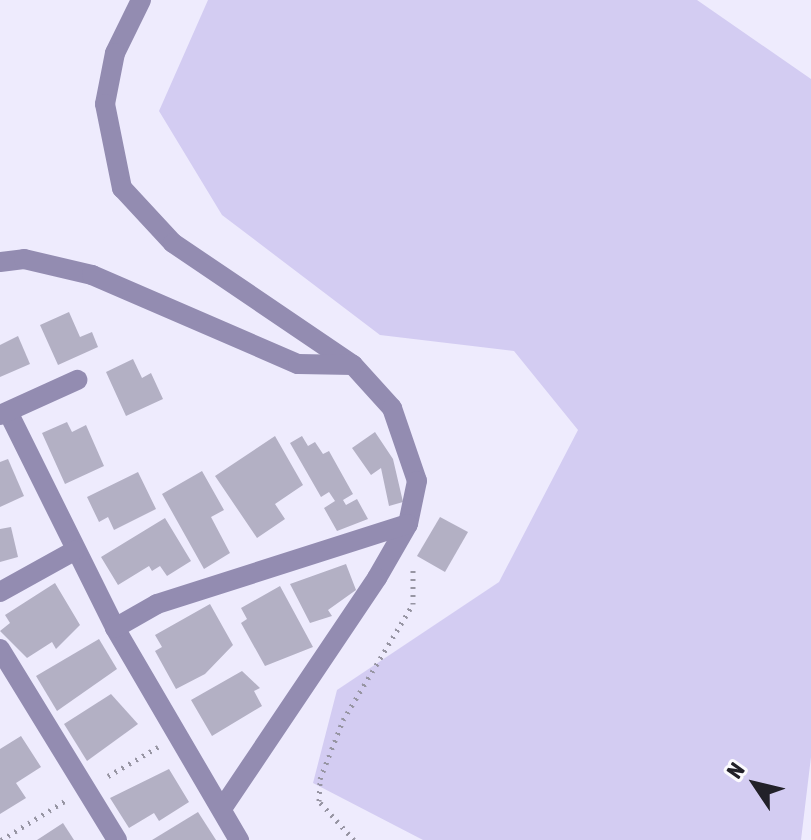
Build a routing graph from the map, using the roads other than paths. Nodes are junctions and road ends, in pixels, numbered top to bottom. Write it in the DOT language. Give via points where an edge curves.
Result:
graph roads {
  1 [pos="141,0"];
  2 [pos="0,262"];
  3 [pos="353,365"];
  4 [pos="77,380"];
  5 [pos="4,414"];
  6 [pos="408,524"];
  7 [pos="74,551"];
  8 [pos="0,592"];
  9 [pos="115,628"];
  10 [pos="0,649"];
  11 [pos="222,809"];
  12 [pos="117,840"];
  13 [pos="239,840"];
  1 -- 3 [label="street" via="115,53 105,104 122,188 173,243"];
  2 -- 3 [label="street" via="24,259 92,275 298,364"];
  3 -- 6 [label="street" via="392,408 406,435 417,481"];
  4 -- 5 [label="street"];
  5 -- 7 [label="street"];
  6 -- 9 [label="street" via="157,604"];
  6 -- 11 [label="street"];
  7 -- 8 [label="street"];
  7 -- 9 [label="street"];
  9 -- 11 [label="street"];
  10 -- 12 [label="street"];
  11 -- 13 [label="street"];
}
